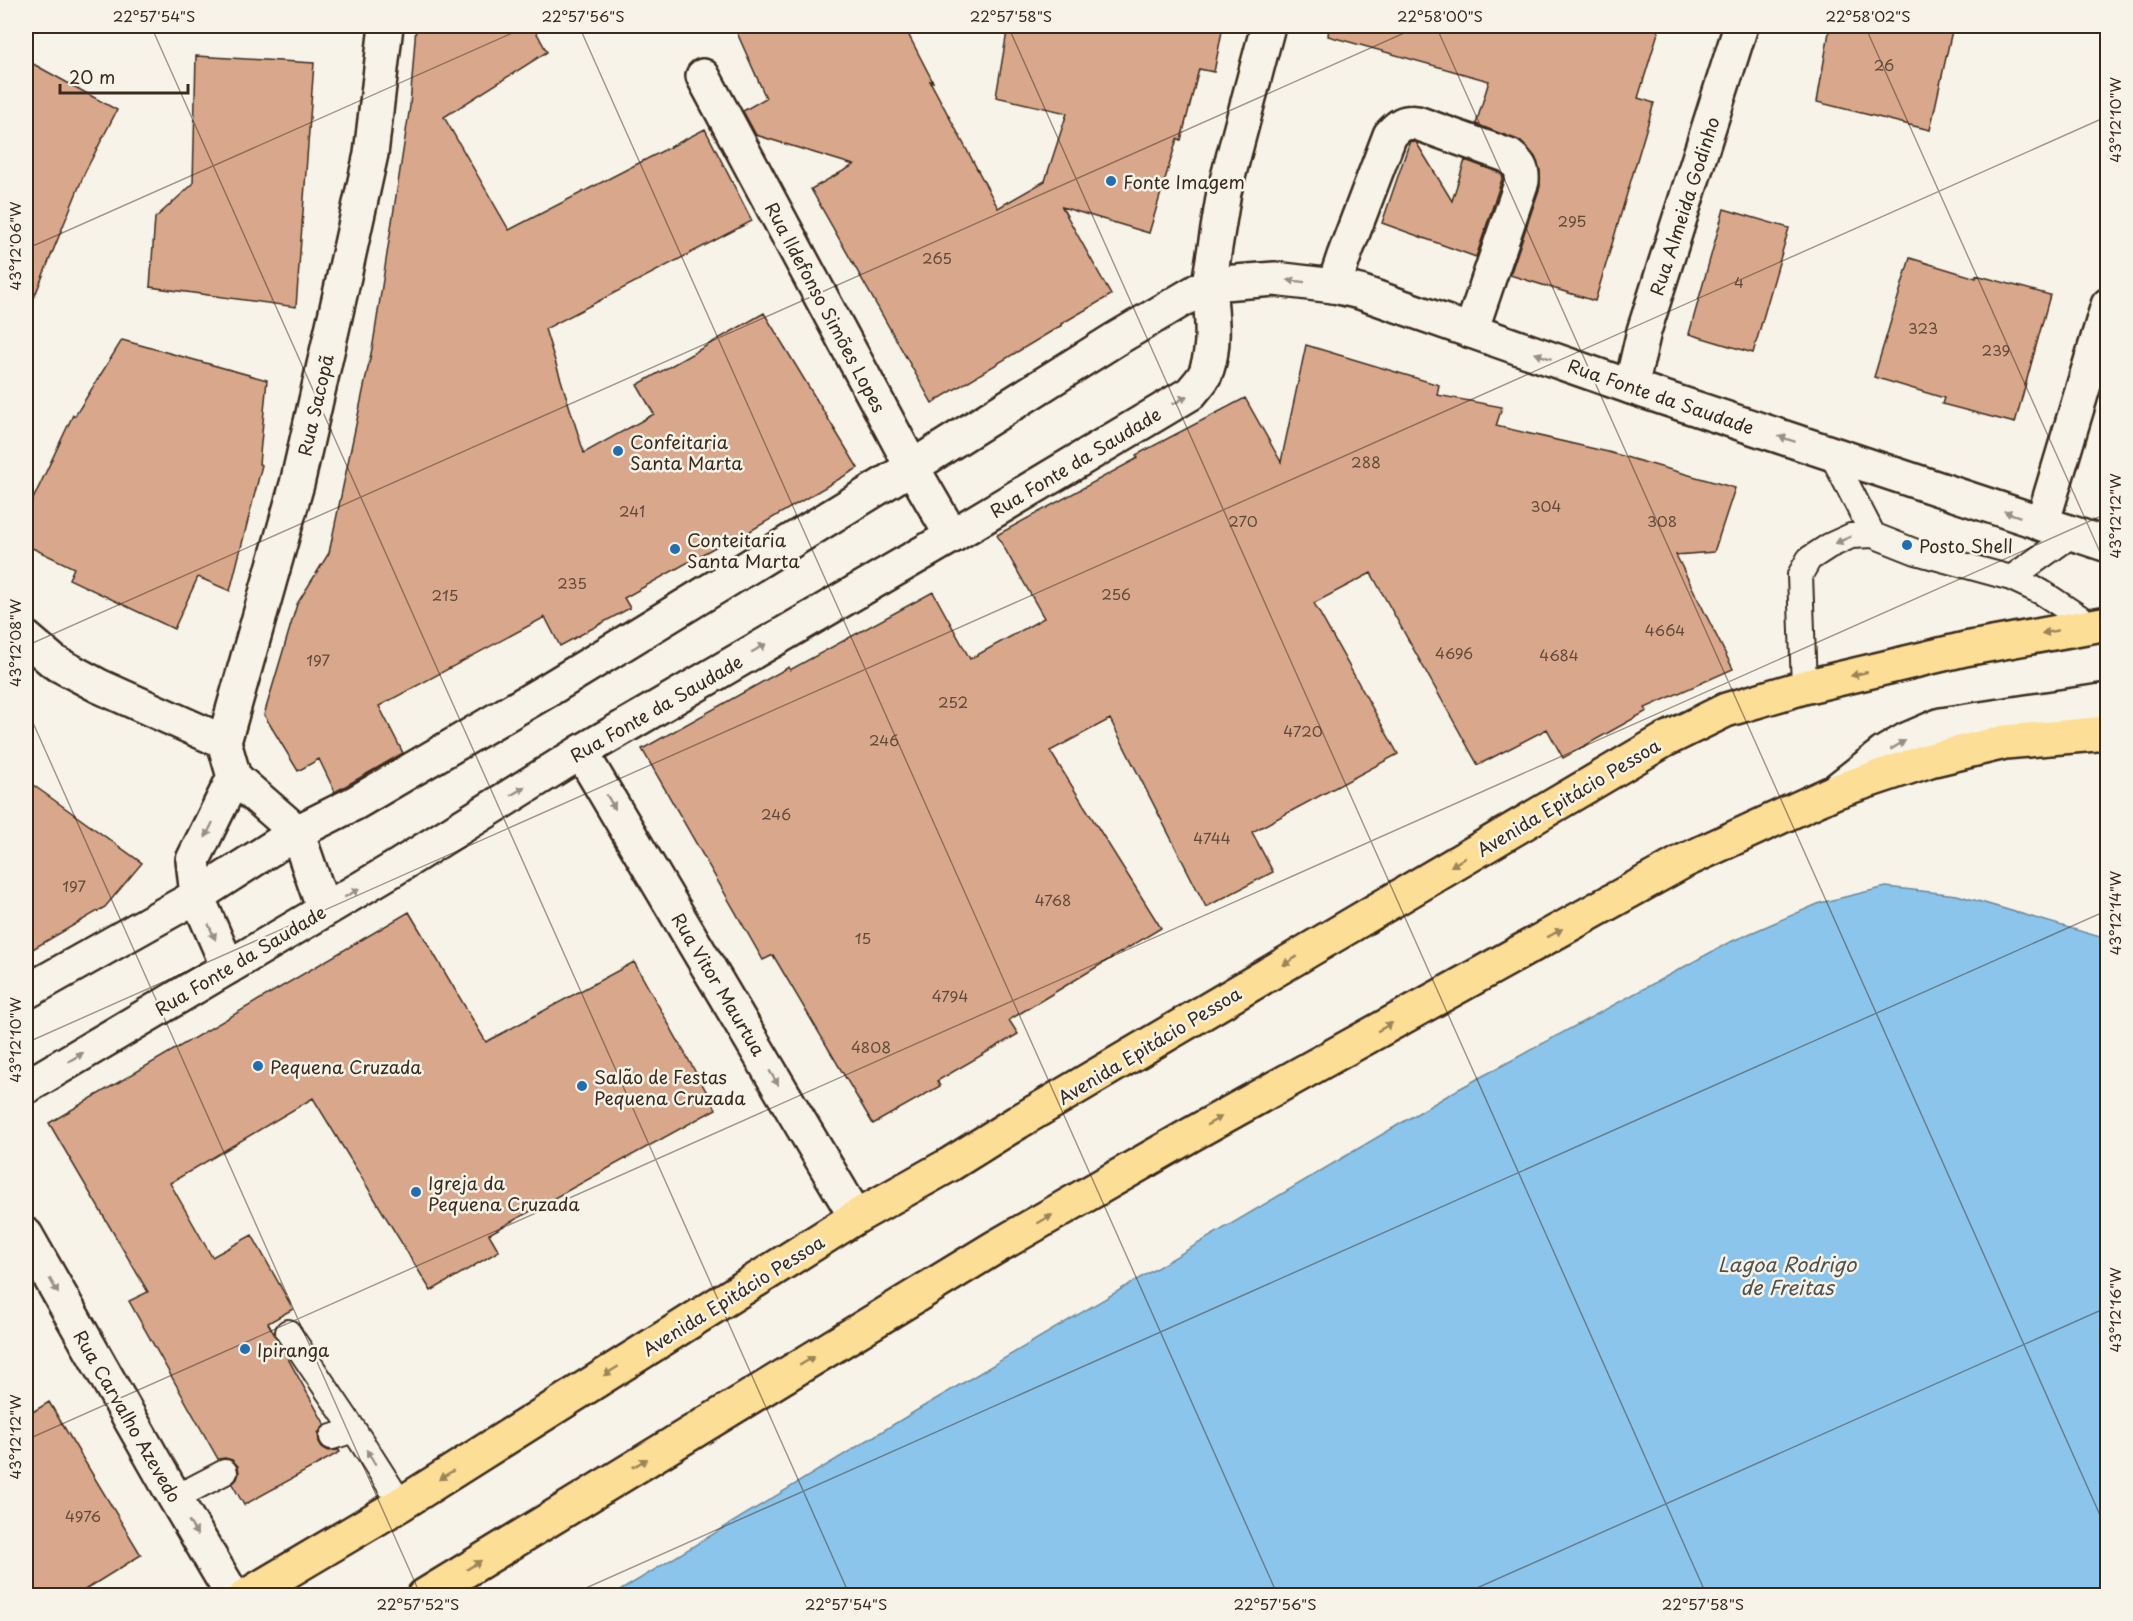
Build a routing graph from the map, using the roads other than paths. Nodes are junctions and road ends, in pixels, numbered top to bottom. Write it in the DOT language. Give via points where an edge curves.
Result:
graph roads {
  1 [pos="386,26"];
  2 [pos="1268,26"];
  3 [pos="1741,26"];
  4 [pos="703,76"];
  5 [pos="1209,284"];
  6 [pos="1334,286"];
  7 [pos="2108,305"];
  8 [pos="1471,331"];
  9 [pos="1631,387"];
  10 [pos="1831,453"];
  11 [pos="912,467"];
  12 [pos="2042,524"];
  13 [pos="2073,534"];
  14 [pos="1873,535"];
  15 [pos="952,536"];
  16 [pos="2108,544"];
  17 [pos="2011,578"];
  18 [pos="2099,624"];
  19 [pos="26,638"];
  20 [pos="1804,687"];
  21 [pos="2108,700"];
  22 [pos="2108,733"];
  23 [pos="224,742"];
  24 [pos="581,752"];
  25 [pos="234,777"];
  26 [pos="1834,792"];
  27 [pos="297,832"];
  28 [pos="197,896"];
  29 [pos="324,910"];
  30 [pos="228,967"];
  31 [pos="26,992"];
  32 [pos="26,1087"];
  33 [pos="856,1217"];
  34 [pos="26,1235"];
  35 [pos="288,1332"];
  36 [pos="225,1472"];
  37 [pos="175,1498"];
  38 [pos="400,1504"];
  39 [pos="233,1596"];
  40 [pos="246,1596"];
  41 [pos="424,1596"];
  1 -- 23 [label="street, Rua Sacopã" via="370,154 297,484"];
  2 -- 5 [label="street" via="1224,192"];
  3 -- 9 [label="street, Rua Almeida Godinho" via="1644,331"];
  4 -- 11 [label="street, Rua Ildefonso Simões Lopes"];
  6 -- 5 [label="street, Rua Fonte da Saudade, one-way" via="1275,279"];
  5 -- 11 [label="street, Rua Fonte da Saudade"];
  15 -- 5 [label="street, Rua Fonte da Saudade, one-way" via="1191,393 1207,371 1213,329"];
  6 -- 8 [label="street, Rua Fonte da Saudade"];
  6 -- 8 [label="street" via="1389,135 1408,122 1418,123 1509,156 1523,172"];
  7 -- 12 [label="street"];
  9 -- 8 [label="street, Rua Fonte da Saudade, one-way"];
  10 -- 9 [label="street, Rua Fonte da Saudade, one-way"];
  12 -- 10 [label="street, Rua Fonte da Saudade, one-way"];
  10 -- 14 [label="lane"];
  11 -- 15 [label="street, Rua Ildefonso Simões Lopes"];
  11 -- 27 [label="street, Rua Fonte da Saudade" via="551,688 355,803"];
  12 -- 13 [label="street, Rua Fonte da Saudade"];
  13 -- 16 [label="street, Rua Fonte da Saudade"];
  13 -- 17 [label="lane"];
  14 -- 17 [label="lane" via="1916,552"];
  14 -- 20 [label="lane, one-way" via="1851,536 1829,546 1809,559 1800,575"];
  24 -- 15 [label="street, Rua Fonte da Saudade, one-way"];
  17 -- 18 [label="lane"];
  18 -- 20 [label="highway, Avenida Epitácio Pessoa, one-way" via="1965,649"];
  19 -- 23 [label="street" via="54,662 90,681"];
  20 -- 33 [label="highway, Avenida Epitácio Pessoa, one-way" via="1726,710 1663,741"];
  26 -- 21 [label="street, one-way" via="1891,749 1941,725"];
  22 -- 26 [label="highway" via="2005,742 1930,760"];
  23 -- 25 [label="street"];
  29 -- 24 [label="street, Rua Fonte da Saudade, one-way"];
  24 -- 33 [label="street, Rua Vitor Maurtua, one-way"];
  25 -- 27 [label="street"];
  25 -- 28 [label="street, one-way" via="193,860"];
  41 -- 26 [label="highway, one-way" via="994,1248 1192,1134 1684,861"];
  27 -- 28 [label="street, Rua Fonte da Saudade"];
  27 -- 29 [label="street"];
  28 -- 30 [label="street, one-way"];
  28 -- 31 [label="street, Rua Fonte da Saudade"];
  29 -- 30 [label="street, Rua Fonte da Saudade"];
  32 -- 30 [label="street, Rua Fonte da Saudade, one-way"];
  33 -- 38 [label="highway, Avenida Epitácio Pessoa, one-way"];
  34 -- 37 [label="street, Rua Carvalho Azevedo, one-way"];
  38 -- 35 [label="lane, one-way" via="343,1434"];
  36 -- 37 [label="lane"];
  37 -- 39 [label="street, Rua Carvalho Azevedo, one-way"];
  38 -- 40 [label="highway, Avenida Epitácio Pessoa"];
}
